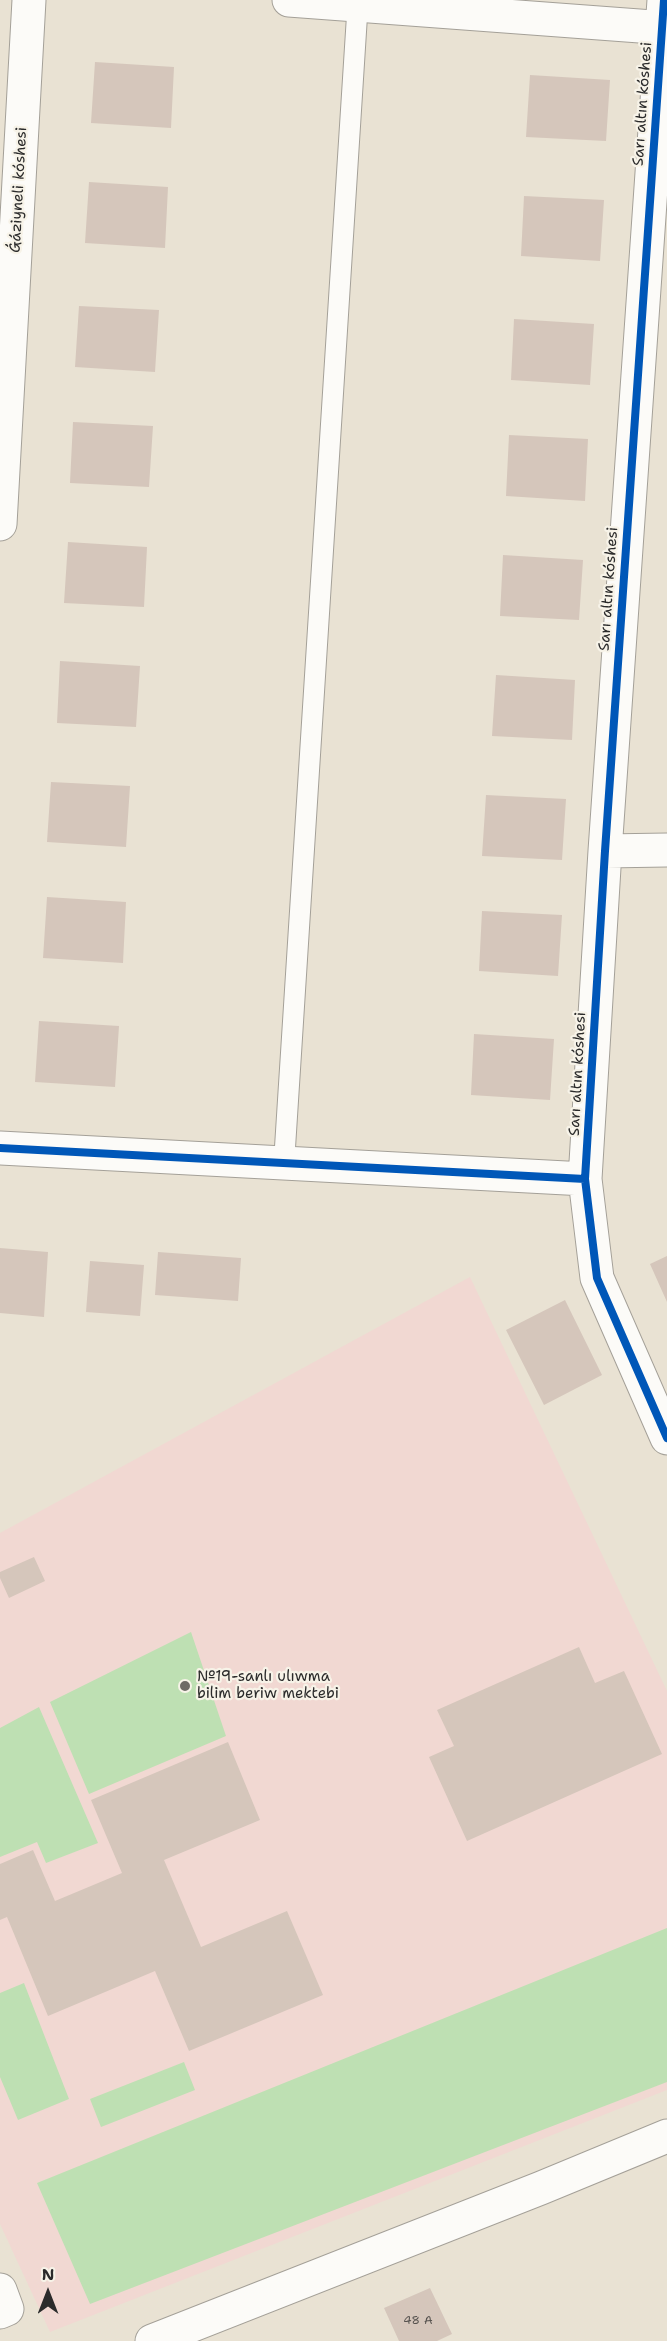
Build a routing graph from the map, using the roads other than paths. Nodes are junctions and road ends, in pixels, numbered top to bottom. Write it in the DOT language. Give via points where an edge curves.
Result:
graph roads {
  1 [pos="29,0"];
  2 [pos="289,0"];
  3 [pos="358,3"];
  4 [pos="664,19"];
  5 [pos="0,524"];
  6 [pos="667,850"];
  7 [pos="605,851"];
  8 [pos="0,1148"];
  9 [pos="284,1163"];
  10 [pos="585,1179"];
  11 [pos="667,1438"];
  12 [pos="667,2136"];
  13 [pos="152,2341"];
  1 -- 5 [label="street, Ǵáziyneli kóshesi"];
  2 -- 3 [label="street"];
  3 -- 4 [label="street"];
  3 -- 9 [label="lane"];
  4 -- 7 [label="street, Sarı altın kóshesi"];
  6 -- 7 [label="street"];
  7 -- 10 [label="street, Sarı altın kóshesi"];
  8 -- 9 [label="street"];
  9 -- 10 [label="street"];
  10 -- 11 [label="street, Sarı altın kóshesi" via="597,1278"];
  12 -- 13 [label="street"];
}
